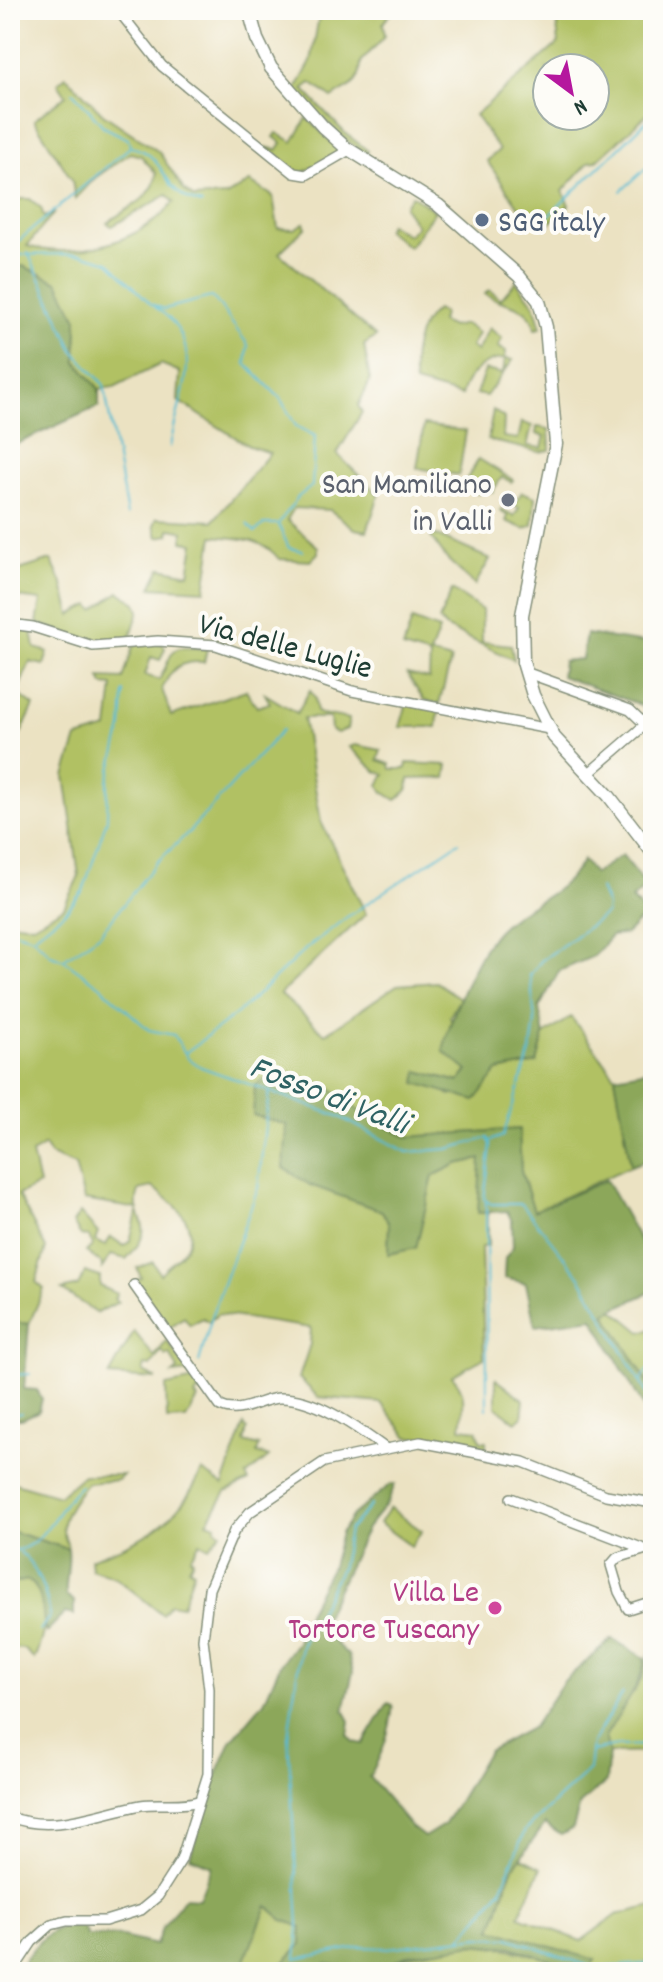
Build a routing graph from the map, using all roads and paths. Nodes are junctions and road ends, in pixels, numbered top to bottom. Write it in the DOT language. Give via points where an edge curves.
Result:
graph roads {
  1 [pos="118,10"];
  2 [pos="249,10"];
  3 [pos="349,150"];
  4 [pos="10,624"];
  5 [pos="525,672"];
  6 [pos="649,728"];
  7 [pos="549,729"];
  8 [pos="588,774"];
  9 [pos="653,853"];
  10 [pos="134,1285"];
  11 [pos="385,1448"];
  12 [pos="511,1498"];
  13 [pos="653,1503"];
  14 [pos="648,1548"];
  15 [pos="653,1601"];
  16 [pos="198,1801"];
  17 [pos="10,1817"];
  18 [pos="12,1972"];
  1 -- 3 [label="street" via="162,66 294,173 306,175"];
  2 -- 3 [label="main road" via="273,72"];
  3 -- 5 [label="main road" via="415,189 462,225 526,283 542,309 556,441 521,620"];
  4 -- 7 [label="street, Via delle Luglie" via="93,646 145,641 216,645 344,689"];
  5 -- 6 [label="street" via="630,710"];
  5 -- 7 [label="main road"];
  6 -- 8 [label="street"];
  7 -- 8 [label="main road"];
  8 -- 9 [label="main road"];
  10 -- 11 [label="street" via="220,1406 240,1409 290,1399 333,1414"];
  11 -- 13 [label="street" via="420,1442 485,1453 558,1473 630,1502"];
  11 -- 16 [label="street" via="318,1464 250,1512 234,1531 211,1580 204,1619 209,1769"];
  12 -- 14 [label="street"];
  14 -- 15 [label="street" via="615,1559 611,1566 628,1609"];
  16 -- 17 [label="street" via="146,1804 56,1823"];
  16 -- 18 [label="street" via="181,1860 153,1901 124,1918 51,1925"];
}
